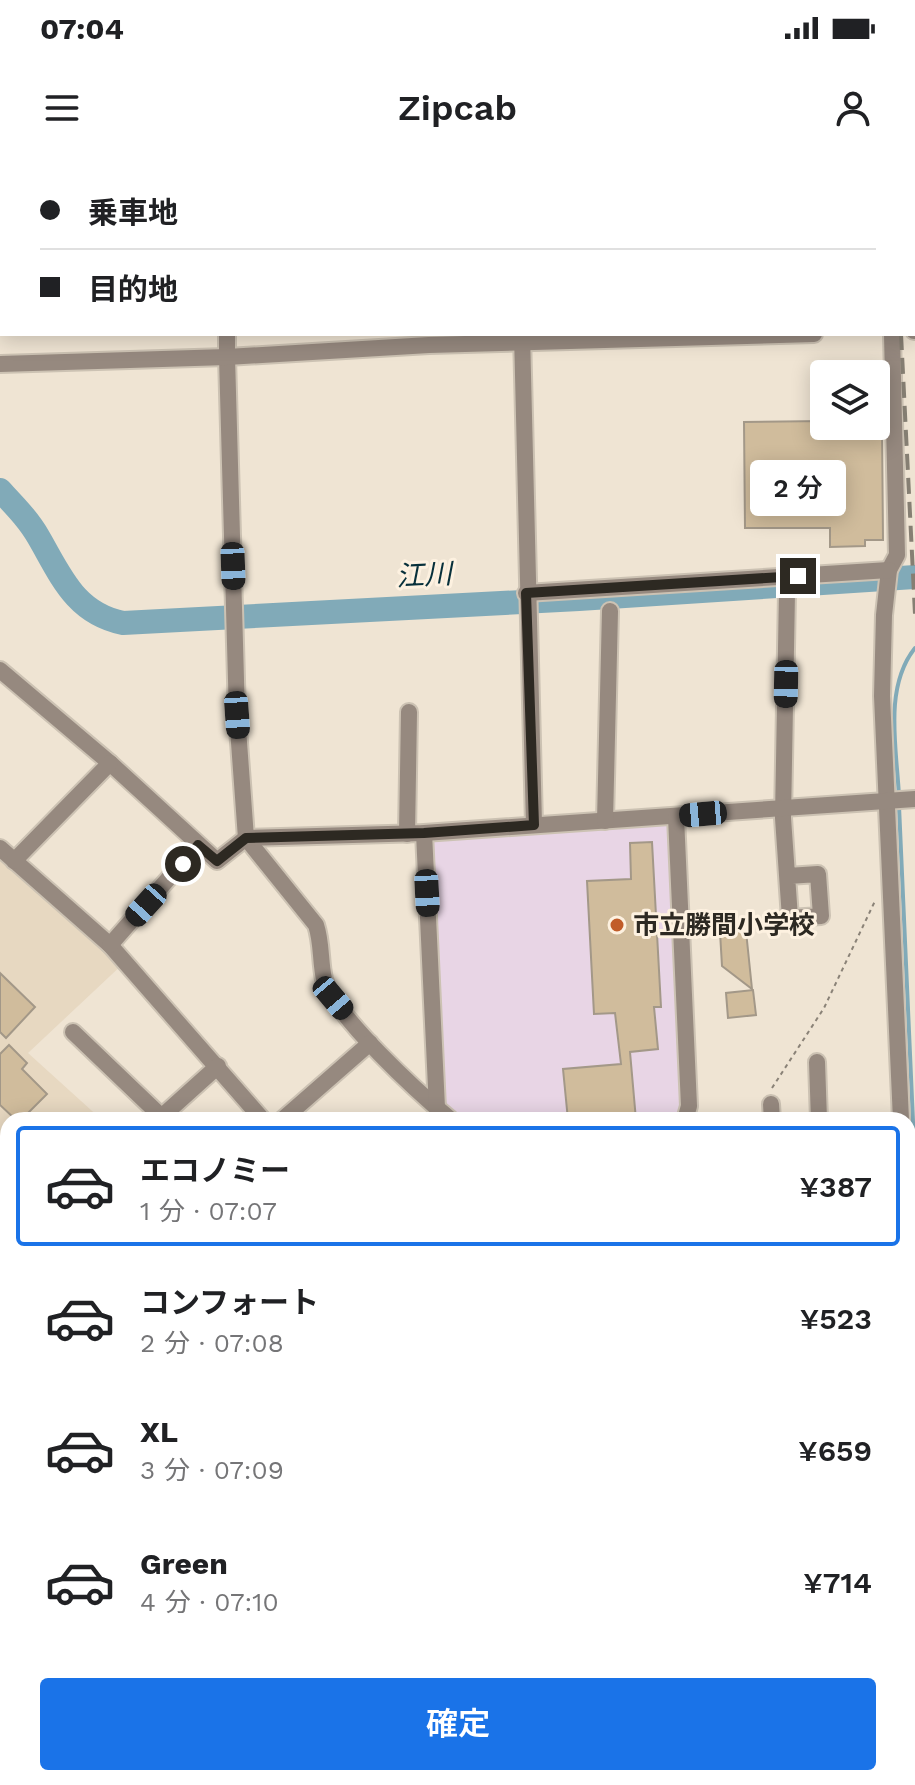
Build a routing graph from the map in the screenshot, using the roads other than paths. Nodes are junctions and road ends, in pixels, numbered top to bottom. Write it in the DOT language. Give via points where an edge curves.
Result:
graph roads {
  1 [pos="227,336"];
  2 [pos="697,336"];
  3 [pos="892,336"];
  4 [pos="429,339"];
  5 [pos="522,339"];
  6 [pos="227,357"];
  7 [pos="0,364"];
  8 [pos="915,554"];
  9 [pos="897,555"];
  10 [pos="889,570"];
  11 [pos="787,592"];
  12 [pos="526,593"];
  13 [pos="610,611"];
  14 [pos="0,670"];
  15 [pos="409,712"];
  16 [pos="110,763"];
  17 [pos="915,799"];
  18 [pos="888,801"];
  19 [pos="784,807"];
  20 [pos="676,817"];
  21 [pos="605,821"];
  22 [pos="534,825"];
  23 [pos="415,834"];
  24 [pos="246,838"];
  25 [pos="198,845"];
  26 [pos="0,848"];
  27 [pos="14,861"];
  28 [pos="788,876"];
  29 [pos="110,945"];
  30 [pos="73,1032"];
  31 [pos="370,1043"];
  32 [pos="817,1062"];
  33 [pos="218,1066"];
  34 [pos="437,1108"];
  35 [pos="154,1112"];
  36 [pos="169,1112"];
  37 [pos="256,1112"];
  38 [pos="291,1112"];
  39 [pos="442,1112"];
  40 [pos="687,1112"];
  41 [pos="819,1112"];
  42 [pos="901,1112"];
  1 -- 6 [label="street"];
  2 -- 5 [label="street"];
  3 -- 9 [label="street"];
  4 -- 5 [label="street"];
  4 -- 6 [label="street"];
  5 -- 12 [label="street"];
  6 -- 7 [label="street"];
  6 -- 24 [label="street" via="237,715"];
  8 -- 9 [label="street"];
  9 -- 10 [label="street"];
  10 -- 12 [label="street"];
  10 -- 18 [label="street" via="882,696"];
  11 -- 19 [label="street"];
  12 -- 22 [label="street"];
  13 -- 21 [label="street"];
  14 -- 16 [label="street"];
  15 -- 23 [label="street"];
  16 -- 25 [label="street"];
  16 -- 27 [label="street"];
  17 -- 18 [label="street"];
  18 -- 19 [label="street"];
  18 -- 42 [label="street"];
  19 -- 20 [label="street"];
  19 -- 28 [label="street"];
  20 -- 21 [label="street"];
  20 -- 40 [label="street"];
  21 -- 22 [label="street"];
  22 -- 23 [label="street"];
  23 -- 24 [label="street"];
  23 -- 34 [label="street"];
  24 -- 25 [label="street" via="217,861"];
  24 -- 31 [label="street" via="316,925 324,980"];
  25 -- 29 [label="street"];
  26 -- 27 [label="street"];
  27 -- 29 [label="street"];
  29 -- 33 [label="street"];
  30 -- 35 [label="street"];
  31 -- 34 [label="street"];
  31 -- 38 [label="street"];
  32 -- 41 [label="street"];
  33 -- 36 [label="street"];
  33 -- 37 [label="street"];
  34 -- 39 [label="street"];
}
